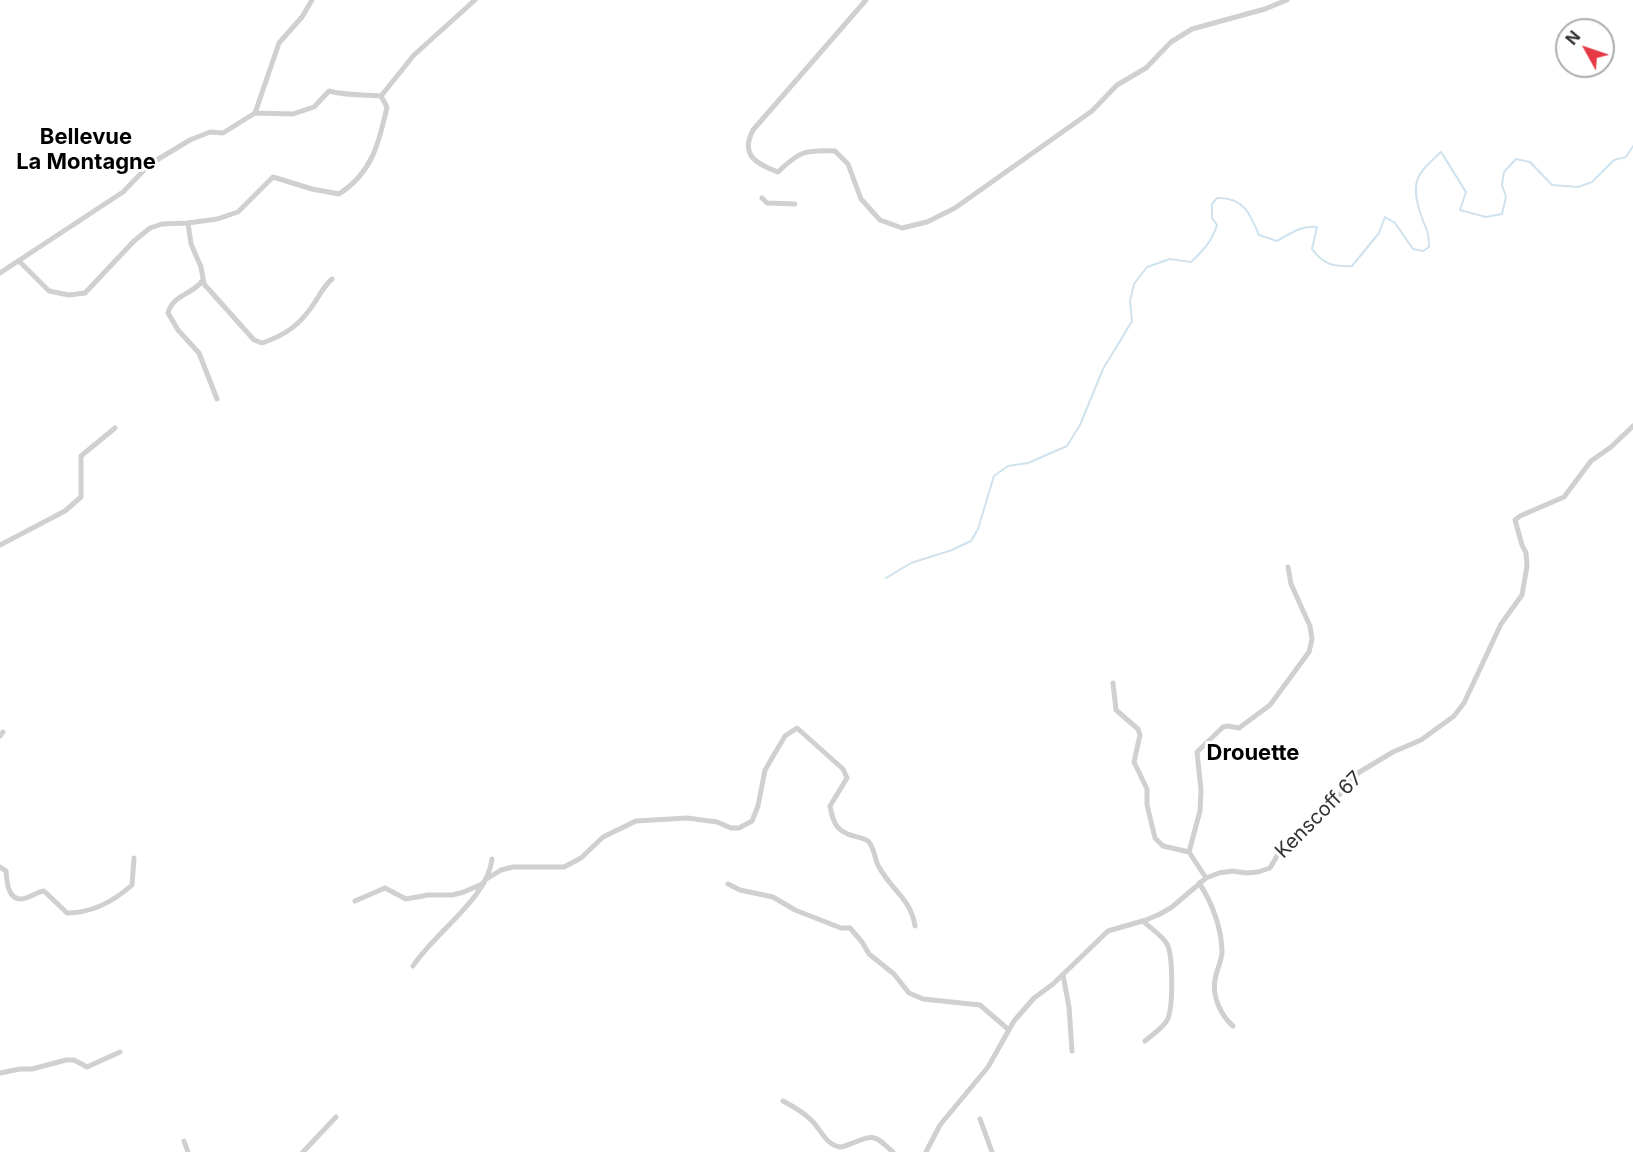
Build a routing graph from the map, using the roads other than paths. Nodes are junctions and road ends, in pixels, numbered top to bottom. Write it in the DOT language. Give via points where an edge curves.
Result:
graph roads {
  1 [pos="312,0"];
  2 [pos="476,0"];
  3 [pos="866,0"];
  4 [pos="1287,0"];
  5 [pos="381,96"];
  6 [pos="255,113"];
  7 [pos="762,198"];
  8 [pos="795,204"];
  9 [pos="188,223"];
  10 [pos="19,261"];
  11 [pos="0,273"];
  12 [pos="332,279"];
  13 [pos="203,280"];
  14 [pos="218,399"];
  15 [pos="1633,426"];
  16 [pos="115,429"];
  17 [pos="0,545"];
  18 [pos="1288,567"];
  19 [pos="1113,683"];
  20 [pos="1189,852"];
  21 [pos="134,858"];
  22 [pos="492,859"];
  23 [pos="0,867"];
  24 [pos="1206,878"];
  25 [pos="484,882"];
  26 [pos="1198,883"];
  27 [pos="728,884"];
  28 [pos="355,901"];
  29 [pos="1143,921"];
  30 [pos="915,926"];
  31 [pos="413,966"];
  32 [pos="1063,975"];
  33 [pos="1233,1026"];
  34 [pos="1009,1030"];
  35 [pos="1145,1041"];
  36 [pos="1072,1051"];
  37 [pos="120,1052"];
  38 [pos="0,1073"];
  39 [pos="783,1101"];
  40 [pos="336,1117"];
  41 [pos="980,1119"];
  42 [pos="184,1141"];
  43 [pos="188,1152"];
  44 [pos="303,1152"];
  45 [pos="893,1152"];
  46 [pos="926,1152"];
  47 [pos="992,1152"];
  1 -- 6 [label="street" via="279,43"];
  2 -- 5 [label="street" via="414,55"];
  3 -- 4 [label="street" via="753,130 748,148 756,162 778,172 809,150 835,152 848,164 861,199 880,220 902,228 927,222 955,208 1092,111 1117,85 1146,68 1171,42 1192,29"];
  5 -- 6 [label="street" via="348,96 329,91 314,107 293,114"];
  5 -- 9 [label="street" via="387,107 380,140 362,176 339,194 273,177 238,212"];
  6 -- 10 [label="street" via="223,133 210,132 150,164 123,192"];
  7 -- 8 [label="street" via="767,203"];
  9 -- 10 [label="street" via="150,228 85,293 49,291"];
  9 -- 13 [label="street"];
  10 -- 11 [label="street"];
  12 -- 13 [label="street" via="301,321 279,338 262,343 236,322 207,290"];
  13 -- 14 [label="street" via="194,291 176,299 168,313 199,353"];
  15 -- 24 [label="street, Kenscoff 67" via="1591,461 1564,497 1515,520 1526,553 1522,595 1501,624 1454,716 1420,740 1358,773 1280,850 1270,868"];
  16 -- 17 [label="street" via="81,456 81,497 66,511"];
  18 -- 20 [label="street" via="1290,584 1310,626 1309,652 1270,705 1239,728 1223,727 1199,748 1196,757 1202,790 1200,811"];
  19 -- 20 [label="street" via="1116,710 1140,735 1134,762 1147,789 1155,838 1163,846"];
  20 -- 24 [label="street"];
  21 -- 23 [label="street" via="132,885 110,901 77,913 67,913 44,891 21,899 15,897 10,892 6,871"];
  22 -- 25 [label="street"];
  24 -- 26 [label="street, Kenscoff 67"];
  25 -- 28 [label="street" via="452,895 406,899 385,888"];
  25 -- 30 [label="street" via="513,867 564,867 581,858 603,837 636,821 687,818 739,828 752,821 765,770 785,736 798,728 843,769 847,778 830,806 836,826 870,844 889,885 911,908"];
  25 -- 31 [label="street"];
  26 -- 29 [label="street, Kenscoff 67" via="1172,908"];
  26 -- 33 [label="street" via="1213,911 1222,951 1214,982 1219,1008"];
  27 -- 34 [label="street" via="740,891 773,897 841,928 850,928 869,954 894,974 909,993 923,999 980,1005"];
  29 -- 32 [label="street, Kenscoff 67" via="1108,931"];
  29 -- 35 [label="street" via="1167,943 1172,992 1166,1023"];
  32 -- 34 [label="street, Kenscoff 67" via="1034,998"];
  32 -- 36 [label="street"];
  34 -- 46 [label="street, Kenscoff 67" via="988,1067 940,1125"];
  37 -- 38 [label="street" via="87,1067 66,1060"];
  39 -- 45 [label="street" via="806,1114 835,1145 874,1137"];
  40 -- 44 [label="street"];
  41 -- 47 [label="street"];
  42 -- 43 [label="street"];
}
